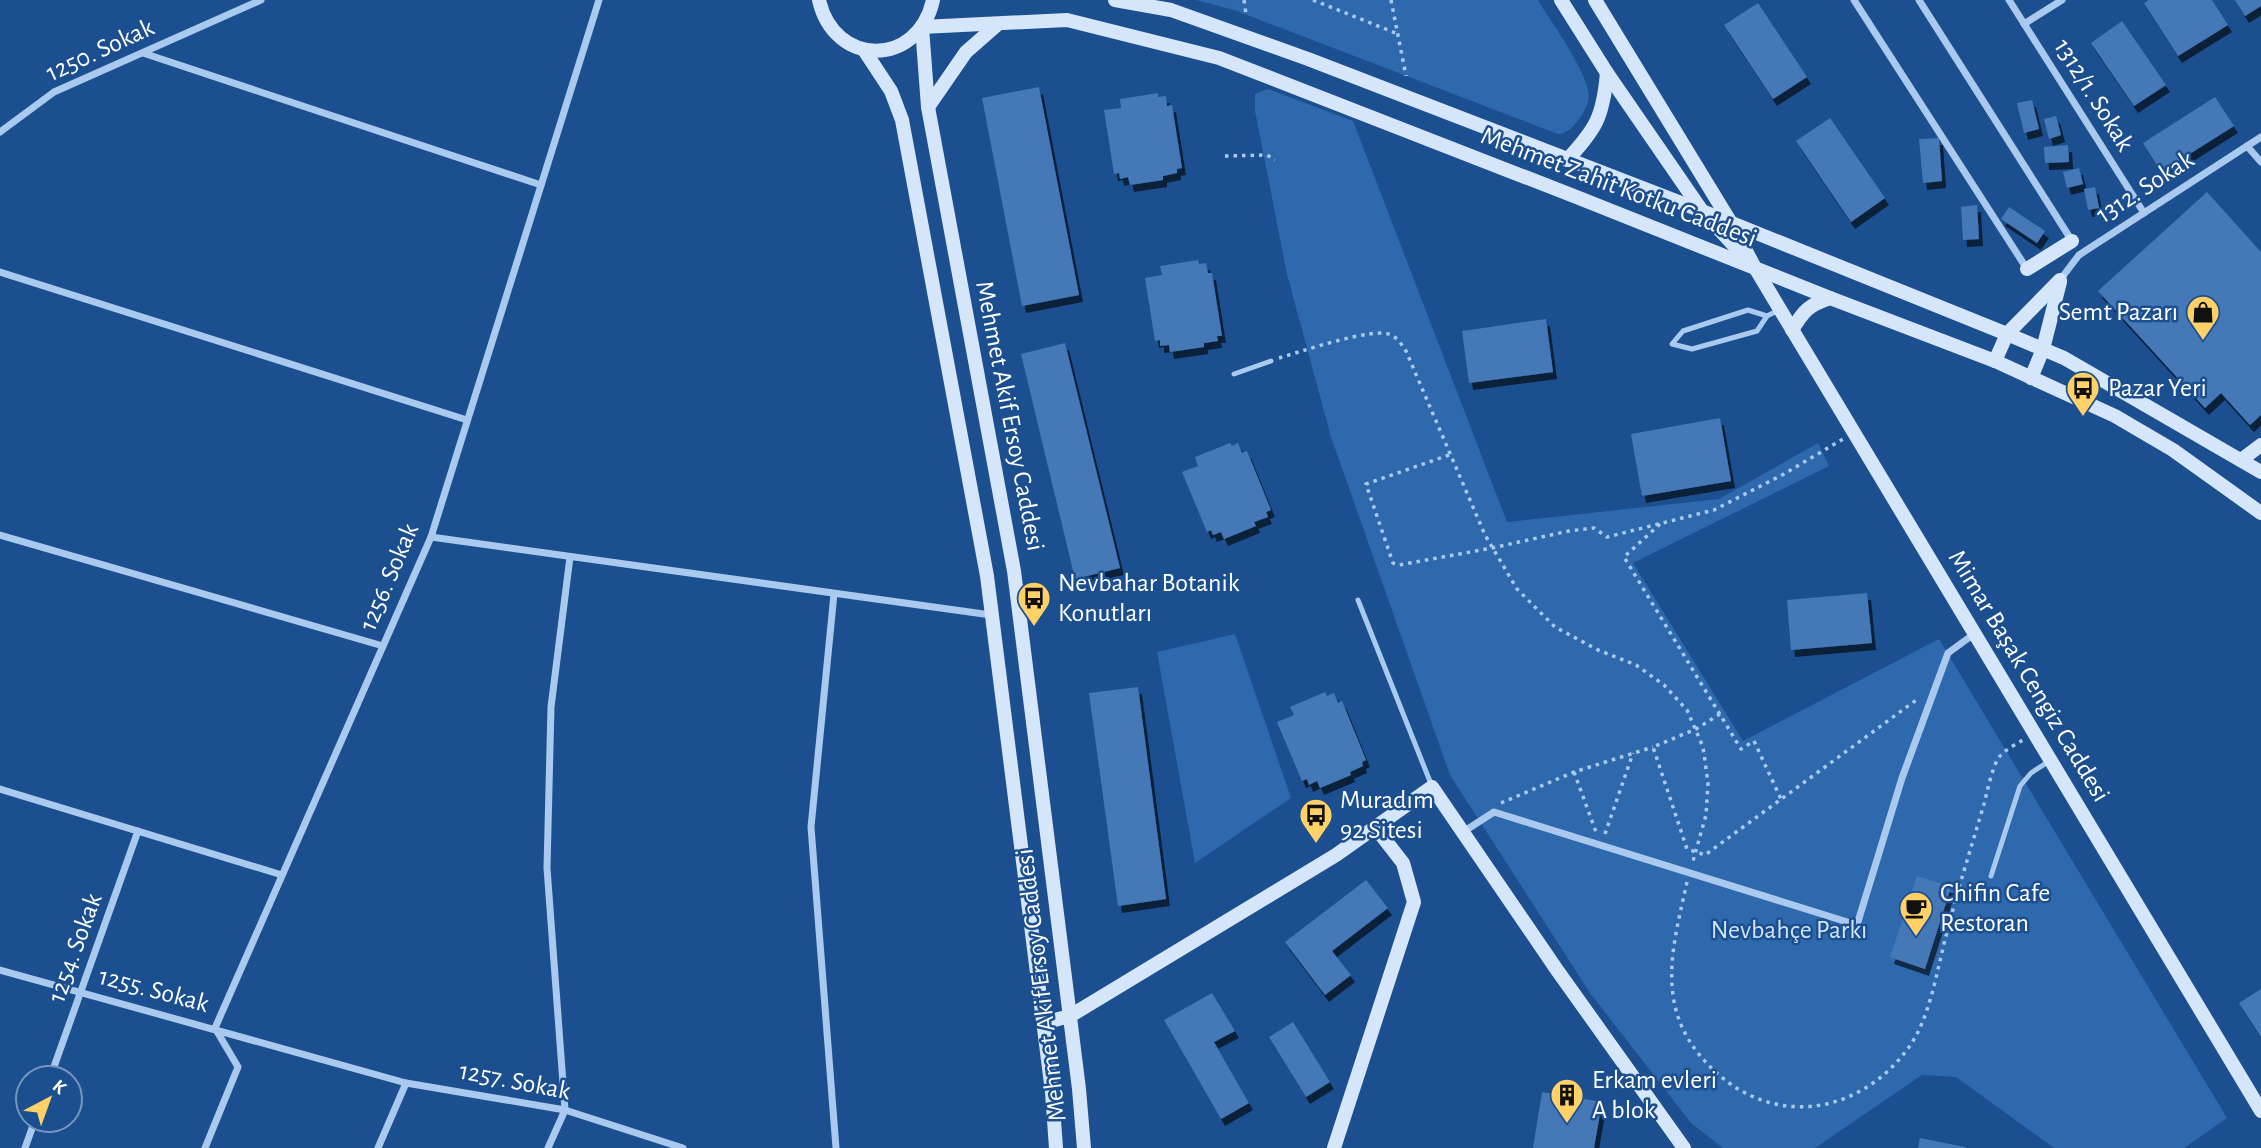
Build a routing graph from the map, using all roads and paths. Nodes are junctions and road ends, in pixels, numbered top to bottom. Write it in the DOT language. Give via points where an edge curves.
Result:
graph roads {
  1 [pos="261,0"];
  2 [pos="599,0"];
  3 [pos="805,0"];
  4 [pos="933,0"];
  5 [pos="1115,0"];
  6 [pos="1244,0"];
  7 [pos="1313,0"];
  8 [pos="1391,0"];
  9 [pos="1562,0"];
  10 [pos="1595,0"];
  11 [pos="1854,0"];
  12 [pos="1919,0"];
  13 [pos="2009,0"];
  14 [pos="2062,0"];
  15 [pos="820,6"];
  16 [pos="1246,15"];
  17 [pos="998,24"];
  18 [pos="2024,24"];
  19 [pos="922,27"];
  20 [pos="1398,34"];
  21 [pos="864,50"];
  22 [pos="143,53"];
  23 [pos="1607,74"];
  24 [pos="1406,76"];
  25 [pos="928,107"];
  26 [pos="0,132"];
  27 [pos="2261,137"];
  28 [pos="2247,146"];
  29 [pos="1225,156"];
  30 [pos="1275,160"];
  31 [pos="1567,160"];
  32 [pos="2261,162"];
  33 [pos="541,184"];
  34 [pos="1702,211"];
  35 [pos="2144,213"];
  36 [pos="1731,223"];
  37 [pos="2072,241"];
  38 [pos="1754,266"];
  39 [pos="2027,269"];
  40 [pos="0,272"];
  41 [pos="2060,280"];
  42 [pos="1830,298"];
  43 [pos="1780,310"];
  44 [pos="1767,316"];
  45 [pos="1792,330"];
  46 [pos="2007,334"];
  47 [pos="2043,349"];
  48 [pos="1995,360"];
  49 [pos="1271,361"];
  50 [pos="1234,374"];
  51 [pos="2031,378"];
  52 [pos="467,420"];
  53 [pos="1854,432"];
  54 [pos="2261,445"];
  55 [pos="1449,455"];
  56 [pos="2241,460"];
  57 [pos="2261,472"];
  58 [pos="2261,513"];
  59 [pos="1662,523"];
  60 [pos="0,535"];
  61 [pos="430,537"];
  62 [pos="1492,548"];
  63 [pos="570,557"];
  64 [pos="834,594"];
  65 [pos="1358,600"];
  66 [pos="992,615"];
  67 [pos="1975,634"];
  68 [pos="383,646"];
  69 [pos="1932,697"];
  70 [pos="1720,714"];
  71 [pos="1696,729"];
  72 [pos="2034,732"];
  73 [pos="1653,747"];
  74 [pos="1633,753"];
  75 [pos="2050,760"];
  76 [pos="1574,772"];
  77 [pos="1432,787"];
  78 [pos="0,789"];
  79 [pos="1781,799"];
  80 [pos="1494,812"];
  81 [pos="1375,827"];
  82 [pos="138,831"];
  83 [pos="1463,832"];
  84 [pos="1601,845"];
  85 [pos="1696,852"];
  86 [pos="1690,873"];
  87 [pos="282,875"];
  88 [pos="1991,876"];
  89 [pos="0,970"];
  90 [pos="81,992"];
  91 [pos="1070,1016"];
  92 [pos="1043,1023"];
  93 [pos="215,1028"];
  94 [pos="55,1064"];
  95 [pos="406,1083"];
  96 [pos="565,1110"];
  97 [pos="2261,1111"];
  98 [pos="205,1148"];
  99 [pos="378,1148"];
  100 [pos="548,1148"];
  101 [pos="683,1148"];
  102 [pos="836,1148"];
  103 [pos="1056,1148"];
  104 [pos="1084,1148"];
  105 [pos="1334,1148"];
  106 [pos="1683,1148"];
  1 -- 22 [label="street, 1250. Sokak"];
  2 -- 33 [label="street, 1256. Sokak"];
  3 -- 15 [label="main road"];
  4 -- 19 [label="main road"];
  5 -- 31 [label="main road, Mehmet Zahit Kotku Caddesi" via="1183,14"];
  6 -- 16 [label="path"];
  7 -- 20 [label="path"];
  8 -- 20 [label="path"];
  9 -- 23 [label="main road, Mimar Başak Cengiz Caddesi"];
  10 -- 36 [label="main road, Mimar Başak Cengiz Caddesi"];
  11 -- 39 [label="street"];
  12 -- 37 [label="street"];
  13 -- 18 [label="street, 1312/1. Sokak"];
  14 -- 18 [label="street"];
  15 -- 21 [label="main road" via="838,37"];
  17 -- 19 [label="main road, Mehmet Zahit Kotku Caddesi"];
  17 -- 25 [label="main road" via="966,52"];
  17 -- 38 [label="main road, Mehmet Zahit Kotku Caddesi" via="1067,20 1219,58"];
  18 -- 35 [label="street, 1312/1. Sokak"];
  19 -- 21 [label="main road" via="897,47"];
  19 -- 25 [label="main road, Mehmet Akif Ersoy Caddesi"];
  20 -- 24 [label="path"];
  21 -- 66 [label="main road, Mehmet Akif Ersoy Caddesi" via="891,91 902,120"];
  22 -- 26 [label="street, 1250. Sokak" via="54,92"];
  22 -- 33 [label="street"];
  23 -- 31 [label="main road" via="1598,123"];
  23 -- 34 [label="main road, Mimar Başak Cengiz Caddesi"];
  25 -- 91 [label="main road, Mehmet Akif Ersoy Caddesi" via="1014,571"];
  27 -- 28 [label="street, 1312. Sokak"];
  28 -- 32 [label="street"];
  28 -- 35 [label="street, 1312. Sokak"];
  29 -- 30 [label="path" via="1267,155"];
  31 -- 34 [label="main road, Mehmet Zahit Kotku Caddesi"];
  33 -- 52 [label="street, 1256. Sokak"];
  34 -- 36 [label="main road, Mehmet Zahit Kotku Caddesi"];
  34 -- 38 [label="main road, Mimar Başak Cengiz Caddesi"];
  35 -- 41 [label="street, 1312. Sokak" via="2079,255"];
  36 -- 38 [label="main road, Mimar Başak Cengiz Caddesi"];
  36 -- 46 [label="main road, Mehmet Zahit Kotku Caddesi"];
  37 -- 39 [label="main road"];
  38 -- 42 [label="main road, Mehmet Zahit Kotku Caddesi"];
  38 -- 43 [label="main road, Mimar Başak Cengiz Caddesi"];
  40 -- 52 [label="street"];
  41 -- 46 [label="main road"];
  41 -- 47 [label="main road"];
  42 -- 45 [label="main road" via="1811,304"];
  42 -- 48 [label="main road, Mehmet Zahit Kotku Caddesi"];
  43 -- 44 [label="lane"];
  43 -- 45 [label="main road, Mimar Başak Cengiz Caddesi"];
  44 -- 44 [label="lane" via="1748,310 1683,331 1672,344 1692,349 1747,334 1757,331"];
  45 -- 53 [label="main road, Mimar Başak Cengiz Caddesi"];
  46 -- 47 [label="main road, Mehmet Zahit Kotku Caddesi"];
  46 -- 48 [label="main road"];
  47 -- 51 [label="main road"];
  47 -- 56 [label="main road, Mehmet Zahit Kotku Caddesi"];
  48 -- 51 [label="main road, Mehmet Zahit Kotku Caddesi"];
  49 -- 50 [label="lane"];
  49 -- 55 [label="path" via="1343,339 1389,333 1406,351"];
  51 -- 58 [label="main road, Mehmet Zahit Kotku Caddesi" via="2115,416 2173,450"];
  52 -- 61 [label="street, 1256. Sokak"];
  53 -- 59 [label="path" via="1714,510"];
  53 -- 67 [label="main road, Mimar Başak Cengiz Caddesi"];
  54 -- 56 [label="main road"];
  55 -- 62 [label="path"];
  55 -- 62 [label="path" via="1366,484 1393,563"];
  56 -- 57 [label="main road, Mehmet Zahit Kotku Caddesi"];
  59 -- 62 [label="path" via="1607,537 1594,528"];
  59 -- 70 [label="path" via="1624,557"];
  60 -- 68 [label="street"];
  61 -- 63 [label="street"];
  61 -- 68 [label="street, 1256. Sokak"];
  62 -- 71 [label="path" via="1517,589 1556,627 1636,665 1664,685 1687,710"];
  63 -- 64 [label="street"];
  63 -- 96 [label="street" via="551,707 547,868"];
  64 -- 66 [label="street"];
  64 -- 102 [label="street" via="811,827"];
  65 -- 77 [label="lane"];
  66 -- 92 [label="main road, Mehmet Akif Ersoy Caddesi"];
  67 -- 69 [label="street" via="1948,653"];
  67 -- 72 [label="main road, Mimar Başak Cengiz Caddesi"];
  68 -- 87 [label="street, 1256. Sokak"];
  69 -- 79 [label="path" via="1918,698"];
  69 -- 86 [label="street" via="1857,925"];
  70 -- 71 [label="path"];
  70 -- 79 [label="path" via="1741,748 1754,741"];
  71 -- 73 [label="path"];
  71 -- 85 [label="path" via="1708,783 1706,815"];
  72 -- 75 [label="main road, Mimar Başak Cengiz Caddesi"];
  72 -- 86 [label="path" via="1999,756 1927,1009 1910,1045 1885,1073 1858,1093 1829,1105 1774,1105 1748,1096 1701,1057 1682,1027 1670,972"];
  73 -- 74 [label="path"];
  73 -- 85 [label="path" via="1687,849"];
  74 -- 76 [label="path"];
  74 -- 84 [label="path"];
  75 -- 88 [label="lane" via="2020,786"];
  75 -- 97 [label="main road, Mimar Başak Cengiz Caddesi"];
  76 -- 80 [label="path" via="1502,801"];
  76 -- 84 [label="path"];
  77 -- 81 [label="main road"];
  77 -- 83 [label="main road"];
  78 -- 82 [label="street"];
  79 -- 85 [label="path" via="1705,855"];
  80 -- 83 [label="street"];
  80 -- 84 [label="street"];
  81 -- 91 [label="main road"];
  81 -- 105 [label="main road" via="1404,863 1414,902"];
  82 -- 87 [label="street"];
  82 -- 90 [label="street, 1254. Sokak"];
  83 -- 106 [label="main road"];
  84 -- 86 [label="street"];
  85 -- 86 [label="path"];
  87 -- 93 [label="street, 1256. Sokak"];
  89 -- 90 [label="street, 1255. Sokak"];
  90 -- 93 [label="street, 1255. Sokak"];
  90 -- 94 [label="street, 1254. Sokak"];
  91 -- 92 [label="main road"];
  91 -- 104 [label="main road, Mehmet Akif Ersoy Caddesi"];
  92 -- 103 [label="main road, Mehmet Akif Ersoy Caddesi"];
  93 -- 95 [label="street, 1255. Sokak"];
  93 -- 98 [label="street" via="238,1067"];
  95 -- 96 [label="street, 1257. Sokak"];
  95 -- 99 [label="street"];
  96 -- 100 [label="street"];
  96 -- 101 [label="street, 1257. Sokak"];
}
